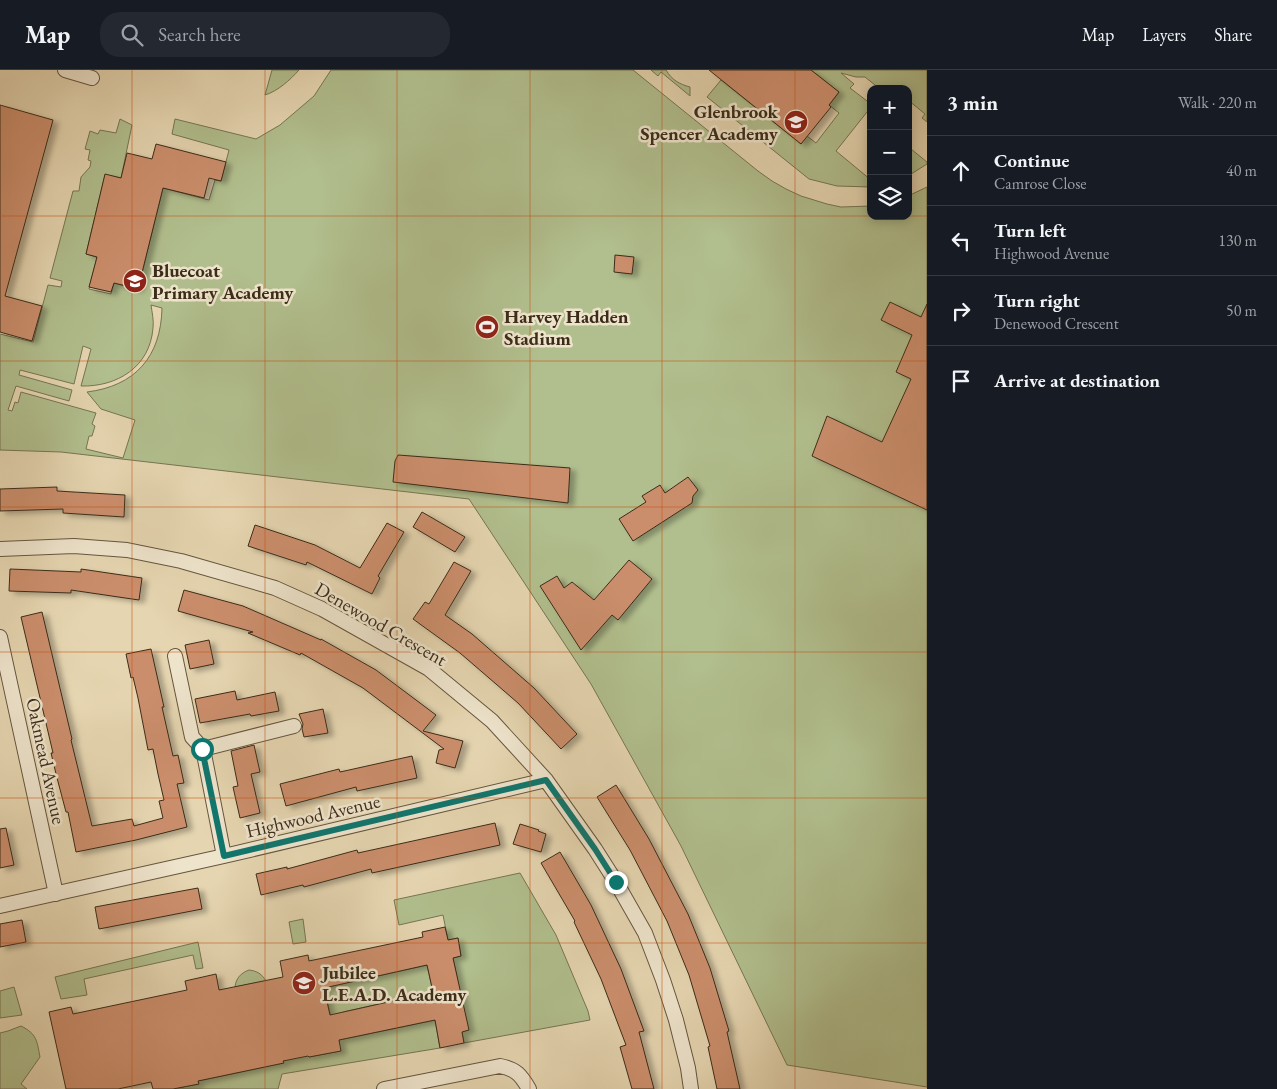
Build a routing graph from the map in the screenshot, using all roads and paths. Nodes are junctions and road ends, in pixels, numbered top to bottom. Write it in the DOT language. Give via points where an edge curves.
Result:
graph roads {
  1 [pos="65,70"];
  2 [pos="92,78"];
  3 [pos="0,549"];
  4 [pos="0,637"];
  5 [pos="175,656"];
  6 [pos="294,726"];
  7 [pos="202,749"];
  8 [pos="546,780"];
  9 [pos="224,856"];
  10 [pos="56,894"];
  11 [pos="0,906"];
  12 [pos="384,1089"];
  13 [pos="529,1089"];
  14 [pos="691,1089"];
  1 -- 2 [label="street"];
  3 -- 8 [label="street, Denewood Crescent" via="74,546 127,550 181,561 274,588 322,609 429,668 492,721"];
  4 -- 10 [label="street, Oakmead Avenue"];
  5 -- 7 [label="street" via="192,737"];
  6 -- 7 [label="street"];
  7 -- 9 [label="street"];
  8 -- 9 [label="street, Highwood Avenue"];
  8 -- 14 [label="street, Denewood Crescent" via="595,849 645,933 676,1020"];
  9 -- 10 [label="street, Highwood Avenue"];
  10 -- 11 [label="street, Highwood Avenue"];
  12 -- 13 [label="street" via="500,1066 512,1068"];
}
